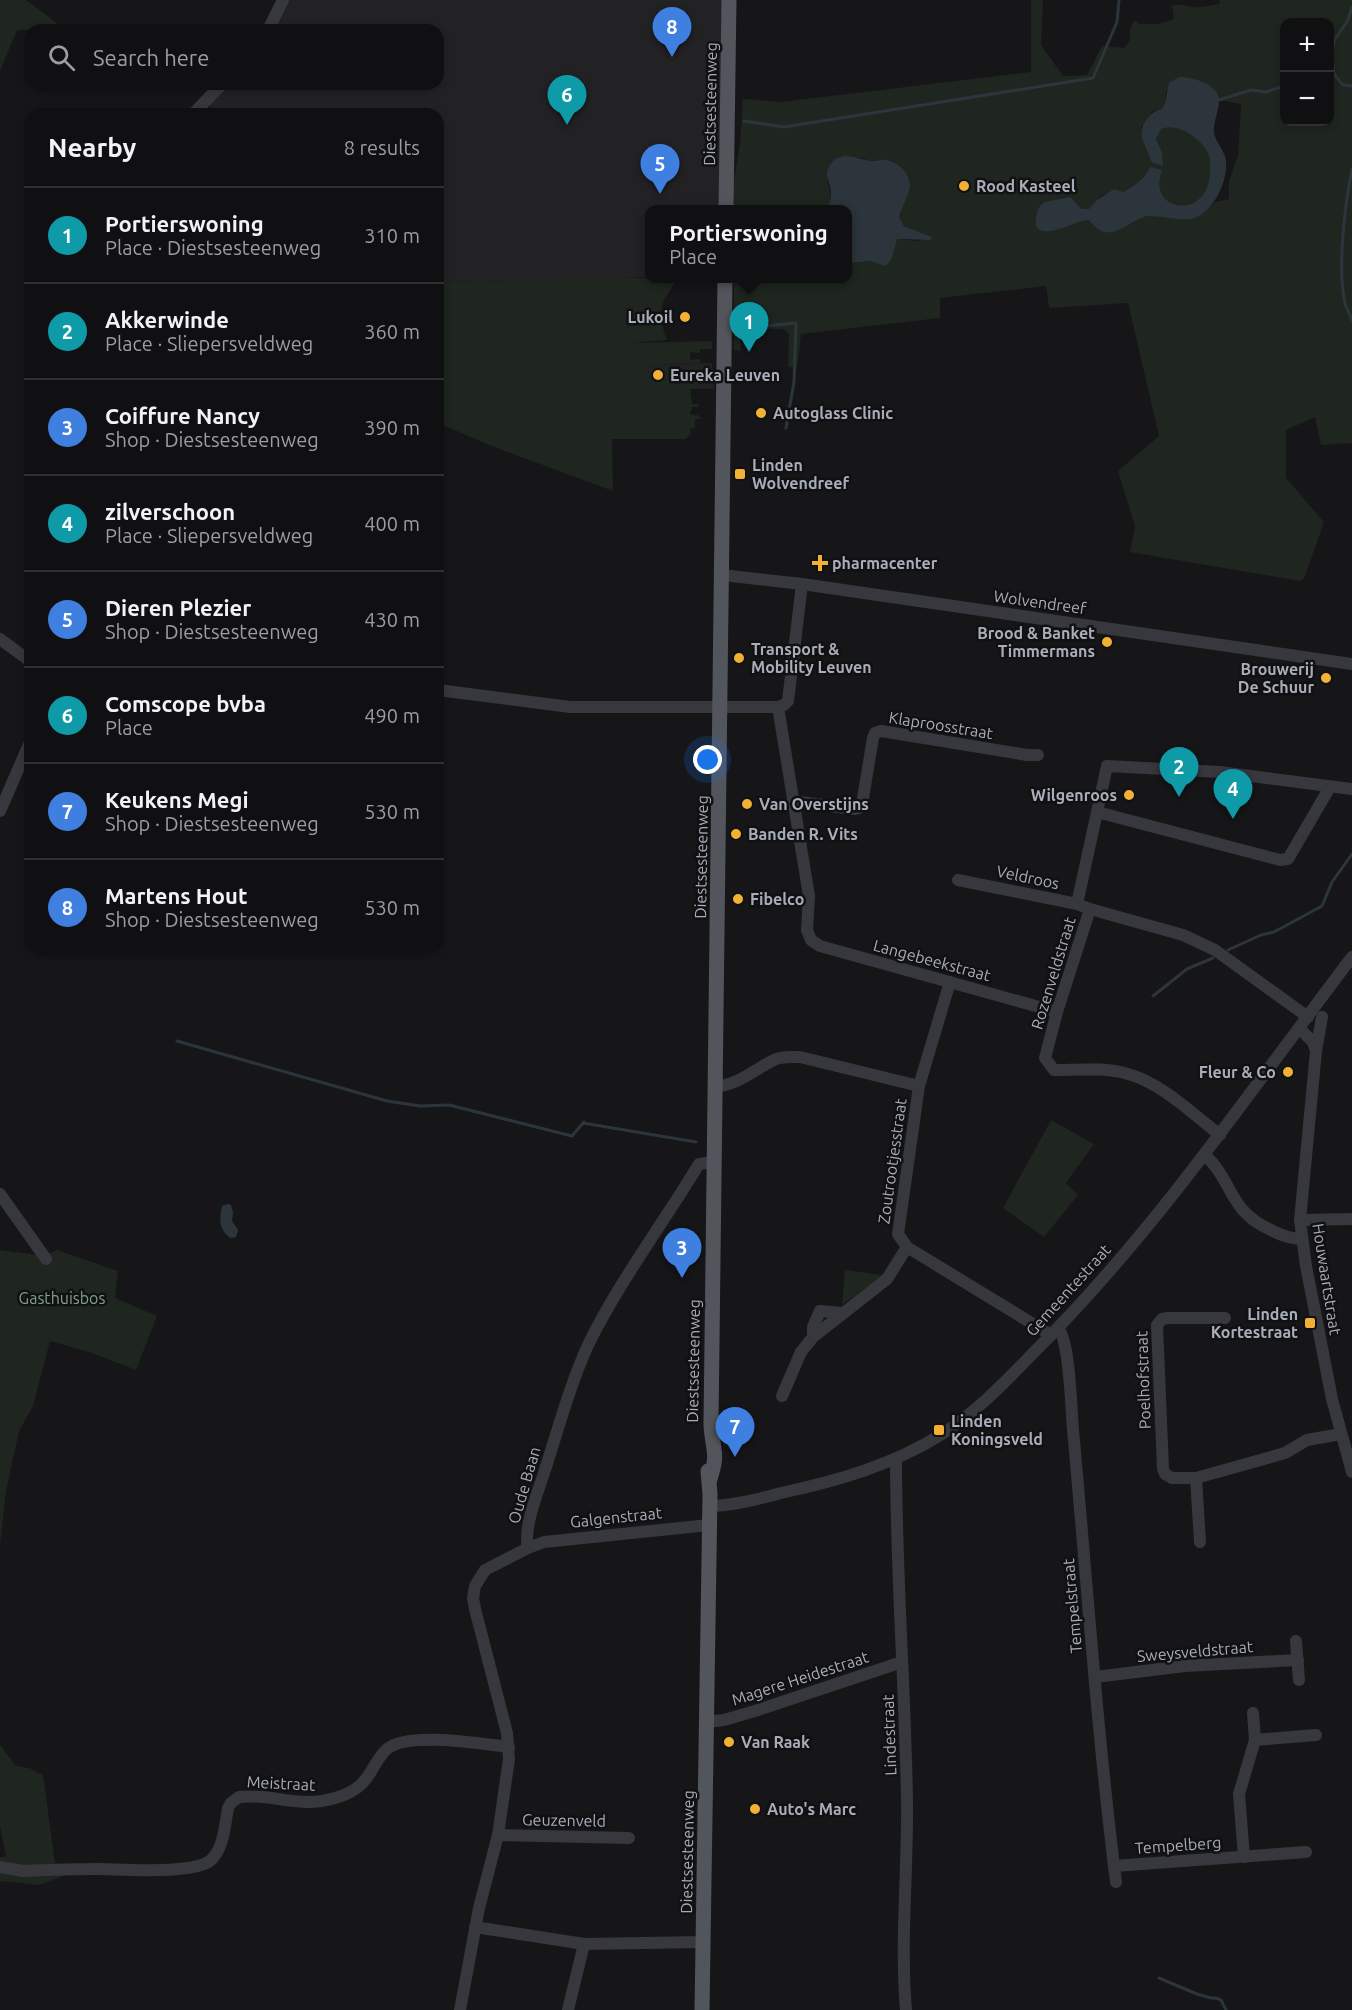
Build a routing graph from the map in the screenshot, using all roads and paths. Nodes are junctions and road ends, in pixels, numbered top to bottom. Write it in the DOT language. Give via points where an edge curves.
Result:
graph roads {
  1 [pos="283,0"];
  2 [pos="729,0"];
  3 [pos="271,24"];
  4 [pos="216,90"];
  5 [pos="199,108"];
  6 [pos="726,205"];
  7 [pos="725,283"];
  8 [pos="722,575"];
  9 [pos="802,584"];
  10 [pos="0,639"];
  11 [pos="24,657"];
  12 [pos="1352,664"];
  13 [pos="444,691"];
  14 [pos="778,706"];
  15 [pos="720,708"];
  16 [pos="1038,755"];
  17 [pos="24,756"];
  18 [pos="1330,787"];
  19 [pos="1352,789"];
  20 [pos="792,801"];
  21 [pos="0,811"];
  22 [pos="1097,812"];
  23 [pos="958,880"];
  24 [pos="1077,903"];
  25 [pos="1090,909"];
  26 [pos="1352,957"];
  27 [pos="950,982"];
  28 [pos="1057,1012"];
  29 [pos="1308,1017"];
  30 [pos="1322,1017"];
  31 [pos="1299,1029"];
  32 [pos="1316,1051"];
  33 [pos="715,1086"];
  34 [pos="919,1086"];
  35 [pos="1220,1135"];
  36 [pos="1204,1155"];
  37 [pos="714,1162"];
  38 [pos="0,1194"];
  39 [pos="1300,1220"];
  40 [pos="1352,1220"];
  41 [pos="1302,1239"];
  42 [pos="907,1247"];
  43 [pos="46,1259"];
  44 [pos="1225,1318"];
  45 [pos="1055,1331"];
  46 [pos="782,1396"];
  47 [pos="1341,1434"];
  48 [pos="896,1458"];
  49 [pos="1352,1472"];
  50 [pos="1196,1478"];
  51 [pos="709,1506"];
  52 [pos="709,1525"];
  53 [pos="1200,1542"];
  54 [pos="528,1548"];
  55 [pos="1296,1641"];
  56 [pos="1298,1660"];
  57 [pos="902,1662"];
  58 [pos="1095,1677"];
  59 [pos="1299,1680"];
  60 [pos="1252,1713"];
  61 [pos="707,1722"];
  62 [pos="1316,1735"];
  63 [pos="1255,1740"];
  64 [pos="509,1748"];
  65 [pos="498,1835"];
  66 [pos="629,1838"];
  67 [pos="1305,1852"];
  68 [pos="1244,1857"];
  69 [pos="1114,1866"];
  70 [pos="0,1867"];
  71 [pos="1116,1882"];
  72 [pos="475,1928"];
  73 [pos="703,1942"];
  74 [pos="584,1944"];
  75 [pos="460,2010"];
  76 [pos="568,2010"];
  77 [pos="702,2010"];
  78 [pos="906,2010"];
  1 -- 3 [label="street"];
  2 -- 6 [label="main road, Diestsesteenweg"];
  4 -- 5 [label="street"];
  7 -- 8 [label="main road, Diestsesteenweg"];
  8 -- 9 [label="street, Wolvendreef"];
  8 -- 15 [label="main road, Diestsesteenweg"];
  9 -- 12 [label="street, Wolvendreef"];
  9 -- 14 [label="street" via="788,701"];
  10 -- 11 [label="street"];
  13 -- 15 [label="street" via="570,707"];
  14 -- 15 [label="street"];
  14 -- 20 [label="street"];
  15 -- 33 [label="main road, Diestsesteenweg"];
  16 -- 20 [label="street, Klaproosstraat" via="881,731 873,738 859,808"];
  17 -- 21 [label="street"];
  18 -- 19 [label="street"];
  18 -- 22 [label="street" via="1220,772 1107,766"];
  18 -- 22 [label="street" via="1288,859 1280,860"];
  20 -- 27 [label="street, Langebeekstraat" via="809,896 807,930 811,940 820,946"];
  22 -- 24 [label="street"];
  23 -- 24 [label="street, Veldroos"];
  24 -- 25 [label="street, Veldroos"];
  25 -- 28 [label="street, Rozenveldstraat"];
  25 -- 29 [label="street, Rozenveldstraat" via="1183,935 1215,950"];
  26 -- 29 [label="street, Gemeentestraat"];
  27 -- 28 [label="street, Langebeekstraat"];
  27 -- 34 [label="street"];
  28 -- 35 [label="street, Rozenveldstraat" via="1045,1058 1054,1070 1130,1074 1160,1089"];
  29 -- 31 [label="street, Gemeentestraat"];
  30 -- 32 [label="street, Houwaartstraat"];
  31 -- 32 [label="street" via="1313,1042"];
  31 -- 35 [label="street, Gemeentestraat"];
  32 -- 39 [label="street, Houwaartstraat"];
  33 -- 34 [label="street, Zoutrootjesstraat" via="726,1086 784,1056"];
  33 -- 37 [label="main road, Diestsesteenweg"];
  34 -- 42 [label="street, Zoutrootjesstraat" via="898,1234"];
  35 -- 36 [label="street, Gemeentestraat"];
  36 -- 41 [label="street" via="1248,1217 1280,1234"];
  36 -- 45 [label="street, Gemeentestraat"];
  37 -- 51 [label="main road, Diestsesteenweg" via="714,1464"];
  37 -- 54 [label="street, Oude Baan" via="699,1164 589,1344 541,1482 526,1540"];
  38 -- 43 [label="street"];
  39 -- 40 [label="street"];
  39 -- 41 [label="street, Houwaartstraat"];
  41 -- 47 [label="street, Houwaartstraat"];
  42 -- 45 [label="street"];
  42 -- 46 [label="street" via="887,1279 813,1337 801,1352"];
  44 -- 50 [label="street, Poelhofstraat" via="1167,1318 1156,1324 1163,1469 1172,1478"];
  45 -- 48 [label="street, Gemeentestraat" via="966,1418"];
  45 -- 58 [label="street, Tempelstraat" via="1063,1333 1065,1342"];
  47 -- 49 [label="street, Houwaartstraat"];
  47 -- 50 [label="street, Poelhofstraat" via="1307,1440 1285,1453"];
  48 -- 51 [label="street, Gemeentestraat" via="823,1484"];
  48 -- 57 [label="street, Lindestraat"];
  50 -- 53 [label="street"];
  51 -- 52 [label="main road, Diestsesteenweg"];
  52 -- 54 [label="street, Galgenstraat" via="556,1541"];
  52 -- 61 [label="main road, Diestsesteenweg"];
  54 -- 64 [label="street, Oude Baan" via="484,1570 473,1598"];
  55 -- 56 [label="street"];
  56 -- 58 [label="street, Sweysveldstraat" via="1185,1666"];
  56 -- 59 [label="street"];
  57 -- 61 [label="street, Magere Heidestraat" via="755,1711"];
  57 -- 78 [label="street, Lindestraat" via="907,1807"];
  58 -- 69 [label="street, Tempelstraat"];
  60 -- 63 [label="street, Tempelberg"];
  61 -- 73 [label="main road, Diestsesteenweg"];
  62 -- 63 [label="street"];
  63 -- 68 [label="street, Tempelberg" via="1239,1794"];
  64 -- 65 [label="street, Oude Baan"];
  64 -- 70 [label="street, Meistraat" via="438,1740 399,1743 385,1750 359,1788 336,1798 303,1803 238,1797 228,1808 219,1848 210,1862 200,1866 172,1870"];
  65 -- 66 [label="street, Geuzenveld"];
  65 -- 72 [label="street, Oude Baan"];
  67 -- 68 [label="street, Tempelberg"];
  68 -- 69 [label="street, Tempelberg"];
  69 -- 71 [label="street, Tempelstraat"];
  72 -- 74 [label="street"];
  72 -- 75 [label="street, Oude Baan"];
  73 -- 74 [label="street"];
  73 -- 77 [label="main road, Diestsesteenweg"];
  74 -- 76 [label="street"];
}
